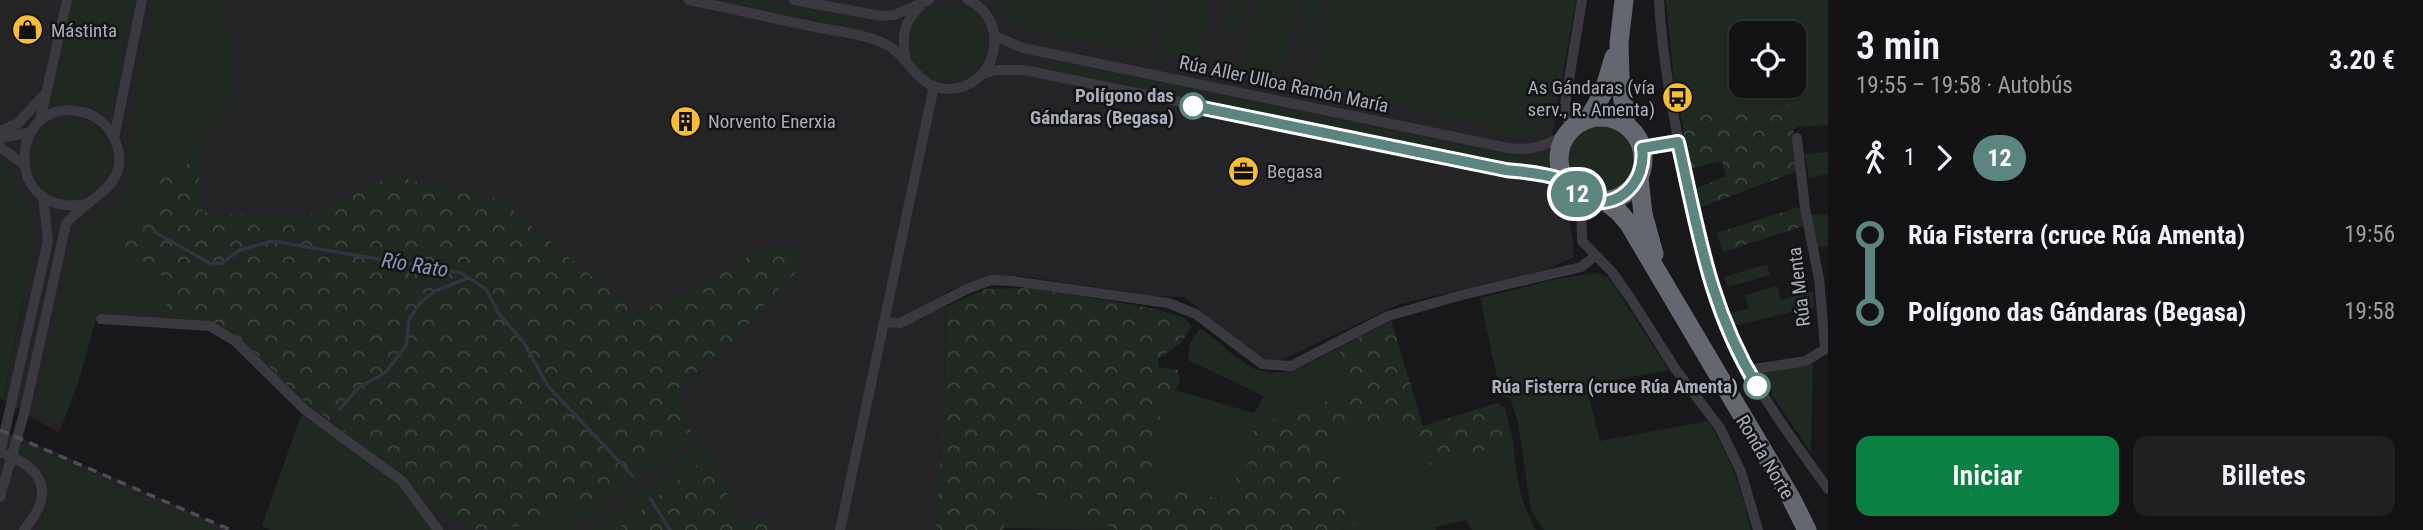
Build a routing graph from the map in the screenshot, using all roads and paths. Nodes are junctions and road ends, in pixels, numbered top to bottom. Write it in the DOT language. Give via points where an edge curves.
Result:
graph roads {
  1 [pos="67,0"];
  2 [pos="142,0"];
  3 [pos="689,0"];
  4 [pos="794,0"];
  5 [pos="1582,0"];
  6 [pos="1624,0"];
  7 [pos="1659,0"];
  8 [pos="971,1"];
  9 [pos="926,2"];
  10 [pos="995,36"];
  11 [pos="1619,43"];
  12 [pos="906,61"];
  13 [pos="983,74"];
  14 [pos="934,86"];
  15 [pos="47,92"];
  16 [pos="1590,118"];
  17 [pos="40,121"];
  18 [pos="1626,125"];
  19 [pos="0,131"];
  20 [pos="31,132"];
  21 [pos="1568,132"];
  22 [pos="0,138"];
  23 [pos="114,138"];
  24 [pos="1797,138"];
  25 [pos="1678,142"];
  26 [pos="0,147"];
  27 [pos="1642,148"];
  28 [pos="23,164"];
  29 [pos="1639,178"];
  30 [pos="1564,180"];
  31 [pos="1581,197"];
  32 [pos="43,198"];
  33 [pos="1605,201"];
  34 [pos="86,204"];
  35 [pos="1595,256"];
  36 [pos="1660,275"];
  37 [pos="101,319"];
  38 [pos="884,322"];
  39 [pos="1827,347"];
  40 [pos="1748,370"];
  41 [pos="0,454"];
  42 [pos="1828,489"];
  43 [pos="0,497"];
  44 [pos="30,527"];
  45 [pos="438,530"];
  46 [pos="840,530"];
  47 [pos="1758,530"];
  48 [pos="1807,530"];
  1 -- 15 [label="street"];
  2 -- 23 [label="street"];
  3 -- 12 [label="street" via="869,38"];
  4 -- 9 [label="street" via="881,16"];
  5 -- 21 [label="street" via="1566,90"];
  6 -- 11 [label="highway"];
  7 -- 25 [label="street" via="1663,58"];
  8 -- 10 [label="street" via="984,11"];
  9 -- 12 [label="street" via="904,29"];
  10 -- 13 [label="street" via="991,63"];
  10 -- 21 [label="street, Rúa Aller Ulloa Ramón María" via="1033,50 1507,148 1530,150"];
  11 -- 16 [label="highway"];
  11 -- 18 [label="highway"];
  12 -- 14 [label="street" via="918,77"];
  13 -- 14 [label="street, Rúa Aller Ulloa Ramón María" via="958,88"];
  13 -- 30 [label="street, Rúa Aller Ulloa Ramón María" via="1024,71"];
  14 -- 38 [label="street"];
  15 -- 17 [label="street"];
  15 -- 19 [label="street" via="18,123"];
  16 -- 18 [label="highway" via="1609,117"];
  16 -- 21 [label="highway"];
  17 -- 20 [label="street"];
  17 -- 23 [label="street" via="76,110 99,119"];
  18 -- 27 [label="highway"];
  20 -- 22 [label="street"];
  20 -- 28 [label="street" via="25,141"];
  21 -- 30 [label="highway" via="1558,158"];
  23 -- 34 [label="street" via="118,160 112,182"];
  24 -- 39 [label="street, Rúa Menta"];
  25 -- 27 [label="street"];
  25 -- 40 [label="street" via="1718,309"];
  26 -- 28 [label="street"];
  27 -- 29 [label="highway, Ronda Norte"];
  28 -- 32 [label="street" via="29,183"];
  29 -- 33 [label="highway" via="1630,190"];
  29 -- 36 [label="highway, Ronda Norte" via="1643,214"];
  30 -- 31 [label="highway"];
  31 -- 33 [label="highway"];
  31 -- 35 [label="street" via="1582,241"];
  32 -- 34 [label="street" via="57,205"];
  32 -- 41 [label="street" via="48,240"];
  33 -- 36 [label="highway, Ronda Norte" via="1629,224"];
  34 -- 43 [label="street" via="66,223 60,242 25,410"];
  35 -- 38 [label="street" via="1581,267 1388,316 1291,366 1262,365 1196,314 1168,303 1012,281 992,280 900,323"];
  35 -- 47 [label="street" via="1632,299 1676,370 1720,428 1741,472"];
  36 -- 48 [label="highway, Ronda Norte"];
  37 -- 45 [label="street" via="210,326 234,341 306,411 402,481"];
  38 -- 46 [label="street"];
  39 -- 40 [label="street" via="1806,361"];
  40 -- 42 [label="street"];
  41 -- 44 [label="street" via="25,463 41,482 42,498"];
}
